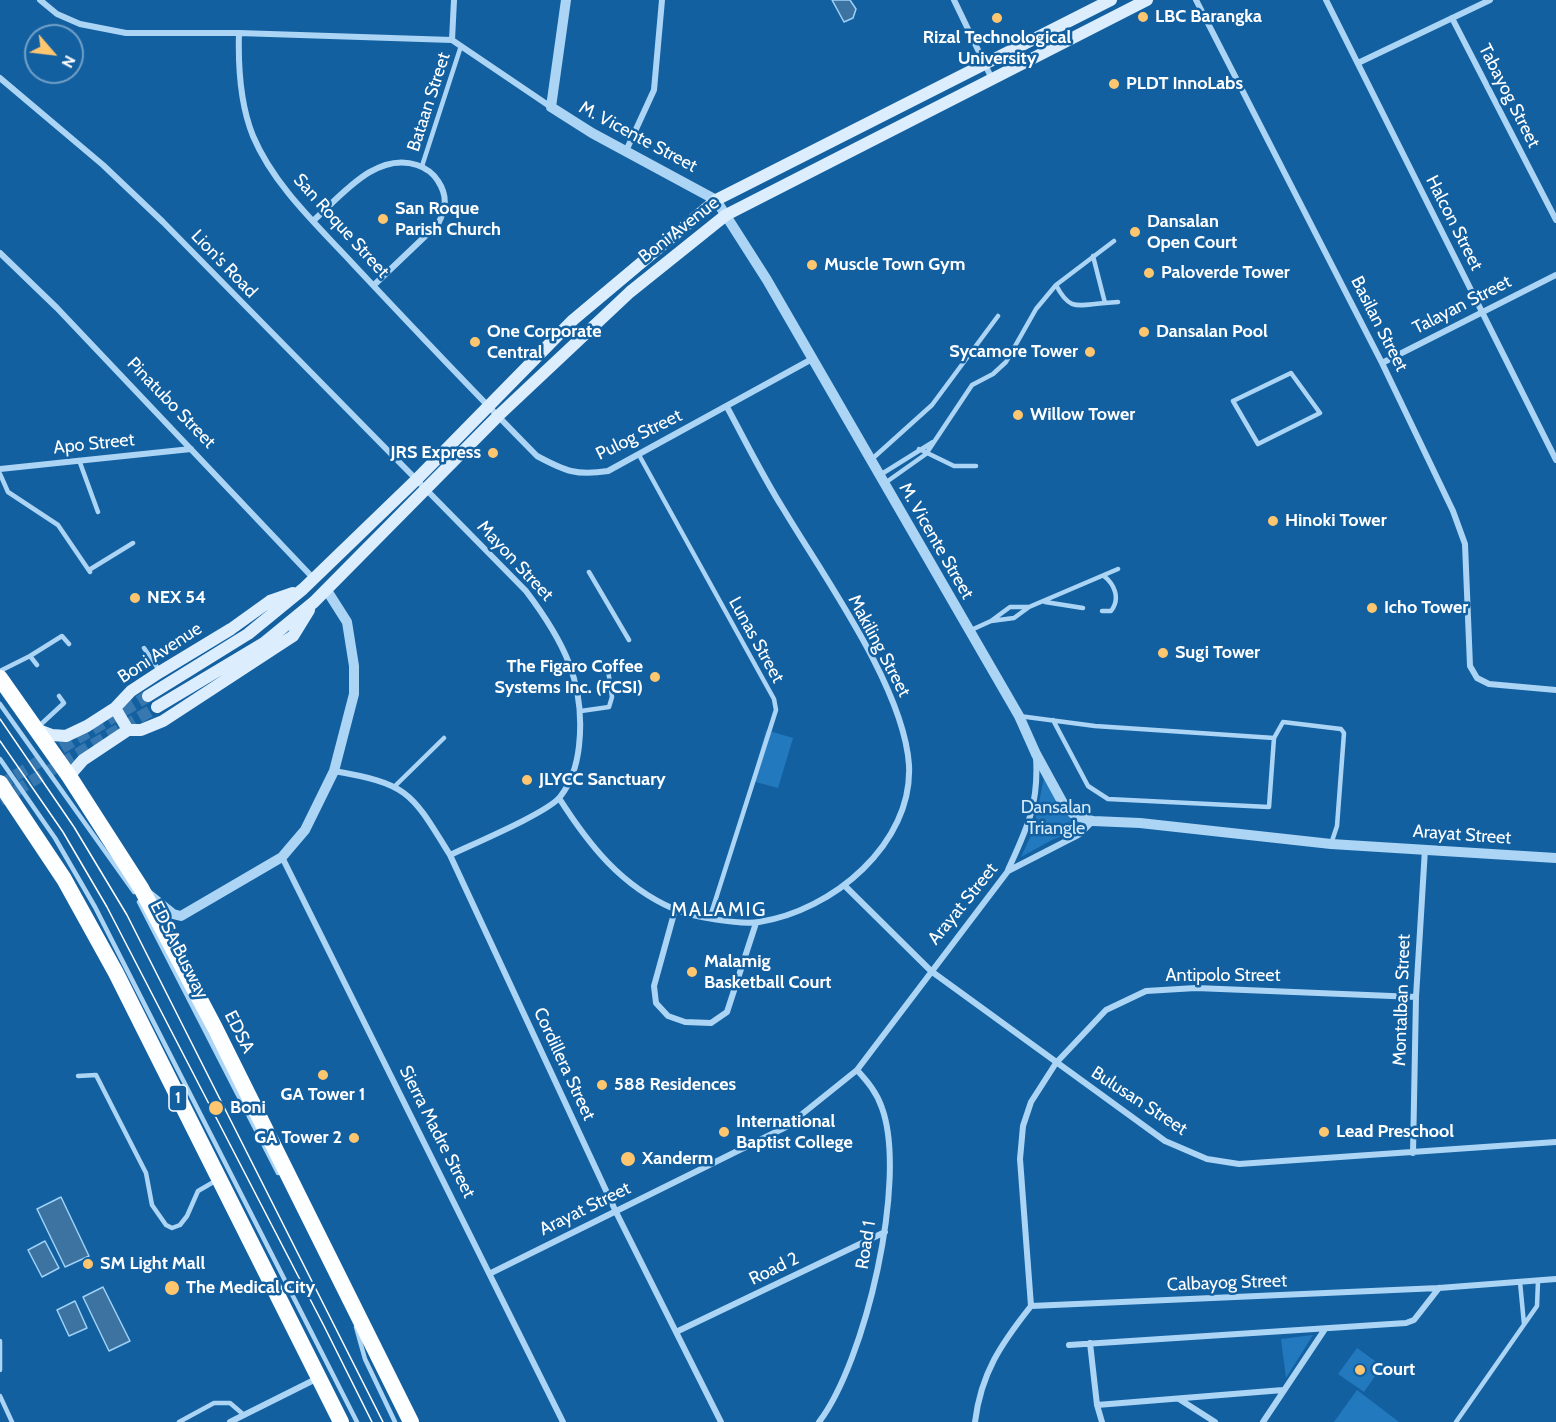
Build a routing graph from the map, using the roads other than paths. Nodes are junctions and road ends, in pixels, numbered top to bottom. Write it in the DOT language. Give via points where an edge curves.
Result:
graph roads {
  1 [pos="40,0"];
  2 [pos="454,0"];
  3 [pos="566,0"];
  4 [pos="662,0"];
  5 [pos="954,0"];
  6 [pos="1111,0"];
  7 [pos="1147,0"];
  8 [pos="1196,0"];
  9 [pos="1326,0"];
  10 [pos="1490,0"];
  11 [pos="1452,18"];
  12 [pos="239,33"];
  13 [pos="452,40"];
  14 [pos="461,46"];
  15 [pos="1358,63"];
  16 [pos="985,65"];
  17 [pos="0,78"];
  18 [pos="992,79"];
  19 [pos="551,107"];
  20 [pos="626,151"];
  21 [pos="422,166"];
  22 [pos="716,200"];
  23 [pos="726,215"];
  24 [pos="1556,220"];
  25 [pos="313,221"];
  26 [pos="1114,241"];
  27 [pos="0,253"];
  28 [pos="1093,256"];
  29 [pos="1556,275"];
  30 [pos="374,285"];
  31 [pos="1056,285"];
  32 [pos="1118,302"];
  33 [pos="1105,303"];
  34 [pos="1482,312"];
  35 [pos="998,316"];
  36 [pos="812,359"];
  37 [pos="1382,363"];
  38 [pos="1291,373"];
  39 [pos="488,406"];
  40 [pos="727,407"];
  41 [pos="498,416"];
  42 [pos="933,442"];
  43 [pos="191,449"];
  44 [pos="919,450"];
  45 [pos="926,454"];
  46 [pos="639,455"];
  47 [pos="79,460"];
  48 [pos="870,460"];
  49 [pos="1556,460"];
  50 [pos="976,466"];
  51 [pos="0,471"];
  52 [pos="417,479"];
  53 [pos="881,480"];
  54 [pos="426,489"];
  55 [pos="98,512"];
  56 [pos="133,543"];
  57 [pos="1118,570"];
  58 [pos="589,572"];
  59 [pos="1104,576"];
  60 [pos="314,579"];
  61 [pos="326,589"];
  62 [pos="303,590"];
  63 [pos="314,602"];
  64 [pos="1042,602"];
  65 [pos="1029,607"];
  66 [pos="1083,608"];
  67 [pos="1102,610"];
  68 [pos="991,621"];
  69 [pos="969,631"];
  70 [pos="629,640"];
  71 [pos="69,644"];
  72 [pos="144,648"];
  73 [pos="30,656"];
  74 [pos="37,665"];
  75 [pos="608,670"];
  76 [pos="0,671"];
  77 [pos="160,672"];
  78 [pos="0,678"];
  79 [pos="1556,690"];
  80 [pos="59,696"];
  81 [pos="148,696"];
  82 [pos="0,704"];
  83 [pos="157,707"];
  84 [pos="115,708"];
  85 [pos="580,711"];
  86 [pos="1019,716"];
  87 [pos="1053,720"];
  88 [pos="36,729"];
  89 [pos="128,730"];
  90 [pos="444,738"];
  91 [pos="1274,738"];
  92 [pos="1036,754"];
  93 [pos="0,759"];
  94 [pos="333,771"];
  95 [pos="69,776"];
  96 [pos="0,783"];
  97 [pos="395,786"];
  98 [pos="559,798"];
  99 [pos="0,807"];
  100 [pos="18,807"];
  101 [pos="1093,821"];
  102 [pos="1331,844"];
  103 [pos="1425,849"];
  104 [pos="450,855"];
  105 [pos="282,856"];
  106 [pos="1556,858"];
  107 [pos="1008,871"];
  108 [pos="844,885"];
  109 [pos="141,888"];
  110 [pos="675,910"];
  111 [pos="710,917"];
  112 [pos="756,923"];
  113 [pos="931,971"];
  114 [pos="1416,997"];
  115 [pos="1056,1064"];
  116 [pos="857,1070"];
  117 [pos="78,1076"];
  118 [pos="1556,1142"];
  119 [pos="1413,1153"];
  120 [pos="219,1179"];
  121 [pos="282,1180"];
  122 [pos="616,1212"];
  123 [pos="304,1223"];
  124 [pos="885,1232"];
  125 [pos="491,1273"];
  126 [pos="1556,1279"];
  127 [pos="1538,1281"];
  128 [pos="1520,1282"];
  129 [pos="1439,1288"];
  130 [pos="1031,1306"];
  131 [pos="1524,1324"];
  132 [pos="1325,1329"];
  133 [pos="676,1332"];
  134 [pos="0,1341"];
  135 [pos="1090,1343"];
  136 [pos="1069,1345"];
  137 [pos="0,1370"];
  138 [pos="319,1378"];
  139 [pos="1283,1390"];
  140 [pos="0,1396"];
  141 [pos="1179,1399"];
  142 [pos="1097,1405"];
  143 [pos="244,1415"];
  144 [pos="12,1422"];
  145 [pos="179,1422"];
  146 [pos="230,1422"];
  147 [pos="341,1422"];
  148 [pos="357,1422"];
  149 [pos="395,1422"];
  150 [pos="411,1422"];
  151 [pos="563,1422"];
  152 [pos="721,1422"];
  153 [pos="819,1422"];
  154 [pos="975,1422"];
  155 [pos="1102,1422"];
  156 [pos="1215,1422"];
  157 [pos="1263,1422"];
  158 [pos="1456,1422"];
  1 -- 12 [label="street" via="57,14 80,24 126,33"];
  2 -- 13 [label="street"];
  3 -- 19 [label="street"];
  4 -- 20 [label="street" via="654,90"];
  5 -- 16 [label="street"];
  6 -- 16 [label="main road, Boni Avenue"];
  7 -- 18 [label="main road, Boni Avenue"];
  8 -- 37 [label="street, Basilan Street"];
  9 -- 15 [label="street, Halcon Street"];
  10 -- 11 [label="street"];
  11 -- 15 [label="street"];
  11 -- 24 [label="street, Tabayog Street"];
  12 -- 13 [label="street"];
  12 -- 25 [label="street, San Roque Street" via="238,71 252,135 267,163"];
  13 -- 14 [label="street, M. Vicente Street"];
  14 -- 19 [label="street, M. Vicente Street"];
  14 -- 21 [label="lane, Bataan Street"];
  15 -- 34 [label="street, Halcon Street"];
  16 -- 18 [label="street"];
  16 -- 22 [label="main road, Boni Avenue"];
  17 -- 52 [label="street, Lion's Road" via="103,165"];
  18 -- 23 [label="main road, Boni Avenue"];
  19 -- 20 [label="street, M. Vicente Street"];
  20 -- 22 [label="street, M. Vicente Street"];
  21 -- 25 [label="street" via="404,160 380,165"];
  21 -- 30 [label="street" via="434,174 443,189 444,213 438,224"];
  22 -- 23 [label="street, M. Vicente Street"];
  22 -- 39 [label="main road, Boni Avenue" via="573,320"];
  23 -- 36 [label="street, M. Vicente Street"];
  23 -- 41 [label="main road, Boni Avenue" via="630,292"];
  25 -- 30 [label="street, San Roque Street"];
  26 -- 28 [label="lane"];
  27 -- 43 [label="street, Pinatubo Street"];
  28 -- 31 [label="lane"];
  28 -- 33 [label="lane"];
  29 -- 34 [label="street, Talayan Street"];
  30 -- 39 [label="street, San Roque Street"];
  31 -- 33 [label="lane" via="1064,300 1074,306"];
  31 -- 42 [label="lane" via="1036,309 1006,362 972,385"];
  32 -- 33 [label="lane"];
  34 -- 37 [label="street, Talayan Street"];
  34 -- 49 [label="street, Halcon Street"];
  35 -- 48 [label="lane" via="932,405"];
  36 -- 40 [label="street, Pulog Street"];
  36 -- 48 [label="street, M. Vicente Street"];
  37 -- 79 [label="street, Basilan Street" via="1465,544 1470,666 1477,678 1489,684"];
  38 -- 38 [label="lane" via="1233,401 1258,444 1320,413"];
  39 -- 41 [label="street, Pulog Street"];
  39 -- 52 [label="main road, Boni Avenue"];
  40 -- 46 [label="street, Pulog Street"];
  40 -- 108 [label="street, Makiling Street" via="888,689 901,724 909,776 901,814 864,870"];
  41 -- 46 [label="street, Pulog Street" via="537,456 565,471 584,475 608,471"];
  41 -- 54 [label="main road, Boni Avenue"];
  42 -- 44 [label="lane"];
  42 -- 45 [label="lane"];
  43 -- 47 [label="street, Apo Street"];
  43 -- 60 [label="street, Pinatubo Street"];
  44 -- 45 [label="lane"];
  44 -- 53 [label="lane"];
  45 -- 50 [label="lane" via="954,466"];
  45 -- 53 [label="lane"];
  46 -- 111 [label="lane, Lunas Street" via="774,699 776,710"];
  47 -- 51 [label="street, Apo Street"];
  47 -- 55 [label="lane"];
  48 -- 53 [label="street, M. Vicente Street"];
  51 -- 56 [label="lane" via="8,492 58,525 90,571"];
  52 -- 54 [label="street, Mayon Street"];
  52 -- 60 [label="main road, Boni Avenue"];
  53 -- 69 [label="street, M. Vicente Street"];
  54 -- 61 [label="main road, Boni Avenue"];
  54 -- 85 [label="street, Mayon Street" via="526,591 550,622 577,683"];
  57 -- 59 [label="lane"];
  58 -- 70 [label="lane"];
  59 -- 64 [label="lane"];
  59 -- 67 [label="lane" via="1114,588 1116,603 1111,610"];
  60 -- 62 [label="main road, Boni Avenue"];
  61 -- 63 [label="main road, Boni Avenue"];
  61 -- 94 [label="street" via="347,622 354,666 354,694"];
  62 -- 77 [label="main road, Boni Avenue" via="270,601"];
  62 -- 81 [label="main road, Boni Avenue" via="248,634"];
  63 -- 83 [label="main road, Boni Avenue" via="264,643"];
  63 -- 89 [label="main road, Boni Avenue" via="292,636 163,721 141,730"];
  64 -- 65 [label="lane"];
  64 -- 66 [label="lane"];
  65 -- 68 [label="lane" via="1014,618"];
  65 -- 68 [label="lane" via="1010,608"];
  68 -- 69 [label="lane"];
  69 -- 86 [label="street, M. Vicente Street"];
  71 -- 73 [label="lane" via="62,636"];
  72 -- 77 [label="lane"];
  73 -- 74 [label="lane"];
  73 -- 76 [label="lane"];
  75 -- 85 [label="lane" via="612,698 609,707"];
  77 -- 84 [label="main road, Boni Avenue" via="131,691"];
  78 -- 88 [label="highway, EDSA"];
  80 -- 88 [label="lane" via="64,703"];
  82 -- 121 [label="lane, EDSA Busway" via="134,892"];
  84 -- 88 [label="main road, Boni Avenue" via="66,736"];
  84 -- 89 [label="main road"];
  85 -- 98 [label="street, Mayon Street" via="576,766"];
  86 -- 87 [label="lane"];
  86 -- 92 [label="street, M. Vicente Street"];
  87 -- 91 [label="lane"];
  87 -- 91 [label="lane" via="1088,786 1108,799 1269,807"];
  88 -- 95 [label="highway, EDSA"];
  89 -- 95 [label="main road, Boni Avenue" via="76,766"];
  90 -- 97 [label="lane"];
  91 -- 102 [label="lane" via="1283,722 1341,729 1344,733 1337,825"];
  92 -- 101 [label="street, M. Vicente Street" via="1065,807 1076,816"];
  92 -- 107 [label="street, M. Vicente Street" via="1038,788 1033,813"];
  93 -- 148 [label="lane" via="95,907"];
  94 -- 97 [label="street, Cordillera Street" via="375,778"];
  94 -- 105 [label="street" via="305,830"];
  95 -- 109 [label="highway, EDSA"];
  96 -- 100 [label="highway, 1"];
  97 -- 104 [label="street, Cordillera Street" via="419,805"];
  98 -- 104 [label="street"];
  98 -- 110 [label="street, Makiling Street" via="608,865"];
  99 -- 100 [label="main road"];
  100 -- 120 [label="highway, 1" via="64,879 116,973"];
  101 -- 102 [label="street, Arayat Street"];
  101 -- 107 [label="street, Arayat Street" via="1080,834"];
  102 -- 103 [label="street, Arayat Street"];
  103 -- 106 [label="street, Arayat Street"];
  103 -- 114 [label="street, Montalban Street"];
  104 -- 122 [label="street, Cordillera Street"];
  105 -- 109 [label="street" via="181,916"];
  105 -- 125 [label="street, Sierra Madre Street"];
  107 -- 113 [label="street, Arayat Street"];
  108 -- 112 [label="street, Makiling Street" via="806,907"];
  108 -- 113 [label="street, Bulusan Street"];
  109 -- 150 [label="highway, EDSA"];
  110 -- 111 [label="street, Makiling Street"];
  110 -- 112 [label="street" via="654,986 657,1003 668,1016 685,1022 711,1023 727,1012"];
  111 -- 112 [label="street, Makiling Street"];
  113 -- 115 [label="street, Bulusan Street"];
  113 -- 116 [label="street, Arayat Street"];
  114 -- 115 [label="street, Antipolo Street" via="1196,988 1146,991 1106,1010"];
  114 -- 119 [label="street, Montalban Street"];
  115 -- 119 [label="street, Bulusan Street" via="1166,1141 1207,1159 1239,1164"];
  115 -- 130 [label="street, Antipolo Street" via="1031,1102 1023,1126 1020,1159"];
  116 -- 122 [label="street, Arayat Street" via="786,1127"];
  116 -- 124 [label="street, Road 1" via="874,1090 888,1137"];
  117 -- 120 [label="lane" via="96,1075 146,1173 152,1205 166,1225 180,1225 198,1191"];
  118 -- 119 [label="street, Bulusan Street"];
  120 -- 138 [label="highway, 1"];
  122 -- 125 [label="street, Arayat Street"];
  122 -- 133 [label="street, Cordillera Street"];
  123 -- 149 [label="lane" via="354,1320 365,1359"];
  124 -- 133 [label="street, Road 2"];
  124 -- 153 [label="street, Road 1" via="863,1327 841,1386"];
  125 -- 151 [label="street, Sierra Madre Street"];
  126 -- 127 [label="street, Calbayog Street"];
  127 -- 128 [label="street, Calbayog Street"];
  127 -- 131 [label="lane" via="1537,1306"];
  128 -- 129 [label="street, Calbayog Street"];
  128 -- 131 [label="lane"];
  129 -- 130 [label="street, Calbayog Street"];
  129 -- 132 [label="street" via="1414,1320 1406,1323"];
  130 -- 154 [label="street" via="1006,1338 985,1375"];
  131 -- 158 [label="lane"];
  132 -- 135 [label="street"];
  132 -- 139 [label="street"];
  133 -- 152 [label="street, Cordillera Street"];
  134 -- 137 [label="lane"];
  135 -- 136 [label="street"];
  135 -- 142 [label="street"];
  138 -- 143 [label="street"];
  138 -- 147 [label="highway, 1"];
  139 -- 141 [label="street"];
  139 -- 157 [label="street"];
  140 -- 144 [label="lane"];
  141 -- 142 [label="street"];
  141 -- 156 [label="street"];
  142 -- 155 [label="street"];
  143 -- 145 [label="lane" via="230,1403 214,1403"];
  143 -- 146 [label="street"];
}
